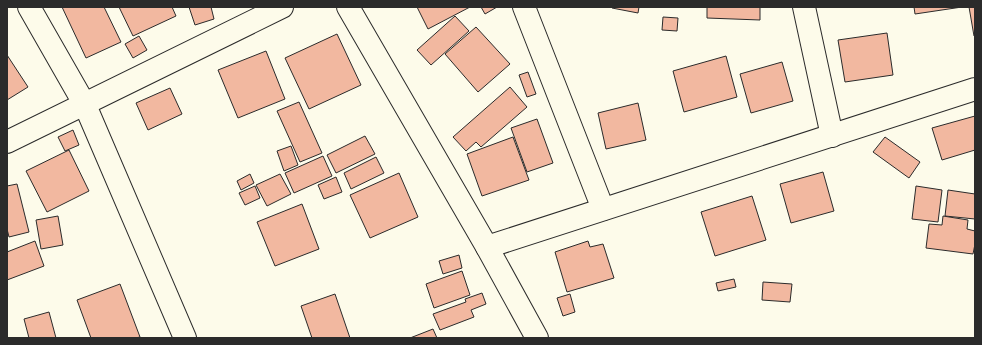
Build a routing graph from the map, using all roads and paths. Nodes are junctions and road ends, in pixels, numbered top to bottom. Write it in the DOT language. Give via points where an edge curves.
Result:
graph roads {
  1 [pos="29,7"];
  2 [pos="282,7"];
  3 [pos="348,7"];
  4 [pos="524,7"];
  5 [pos="804,7"];
  6 [pos="975,89"];
  7 [pos="85,105"];
  8 [pos="832,136"];
  9 [pos="7,142"];
  10 [pos="604,209"];
  11 [pos="488,247"];
  12 [pos="185,338"];
  13 [pos="538,338"];
  1 -- 7 [label="street"];
  2 -- 7 [label="street"];
  3 -- 11 [label="street"];
  4 -- 10 [label="street"];
  5 -- 8 [label="street"];
  6 -- 8 [label="street"];
  7 -- 9 [label="street"];
  7 -- 12 [label="street"];
  8 -- 10 [label="street"];
  10 -- 11 [label="street"];
  11 -- 13 [label="street"];
}
